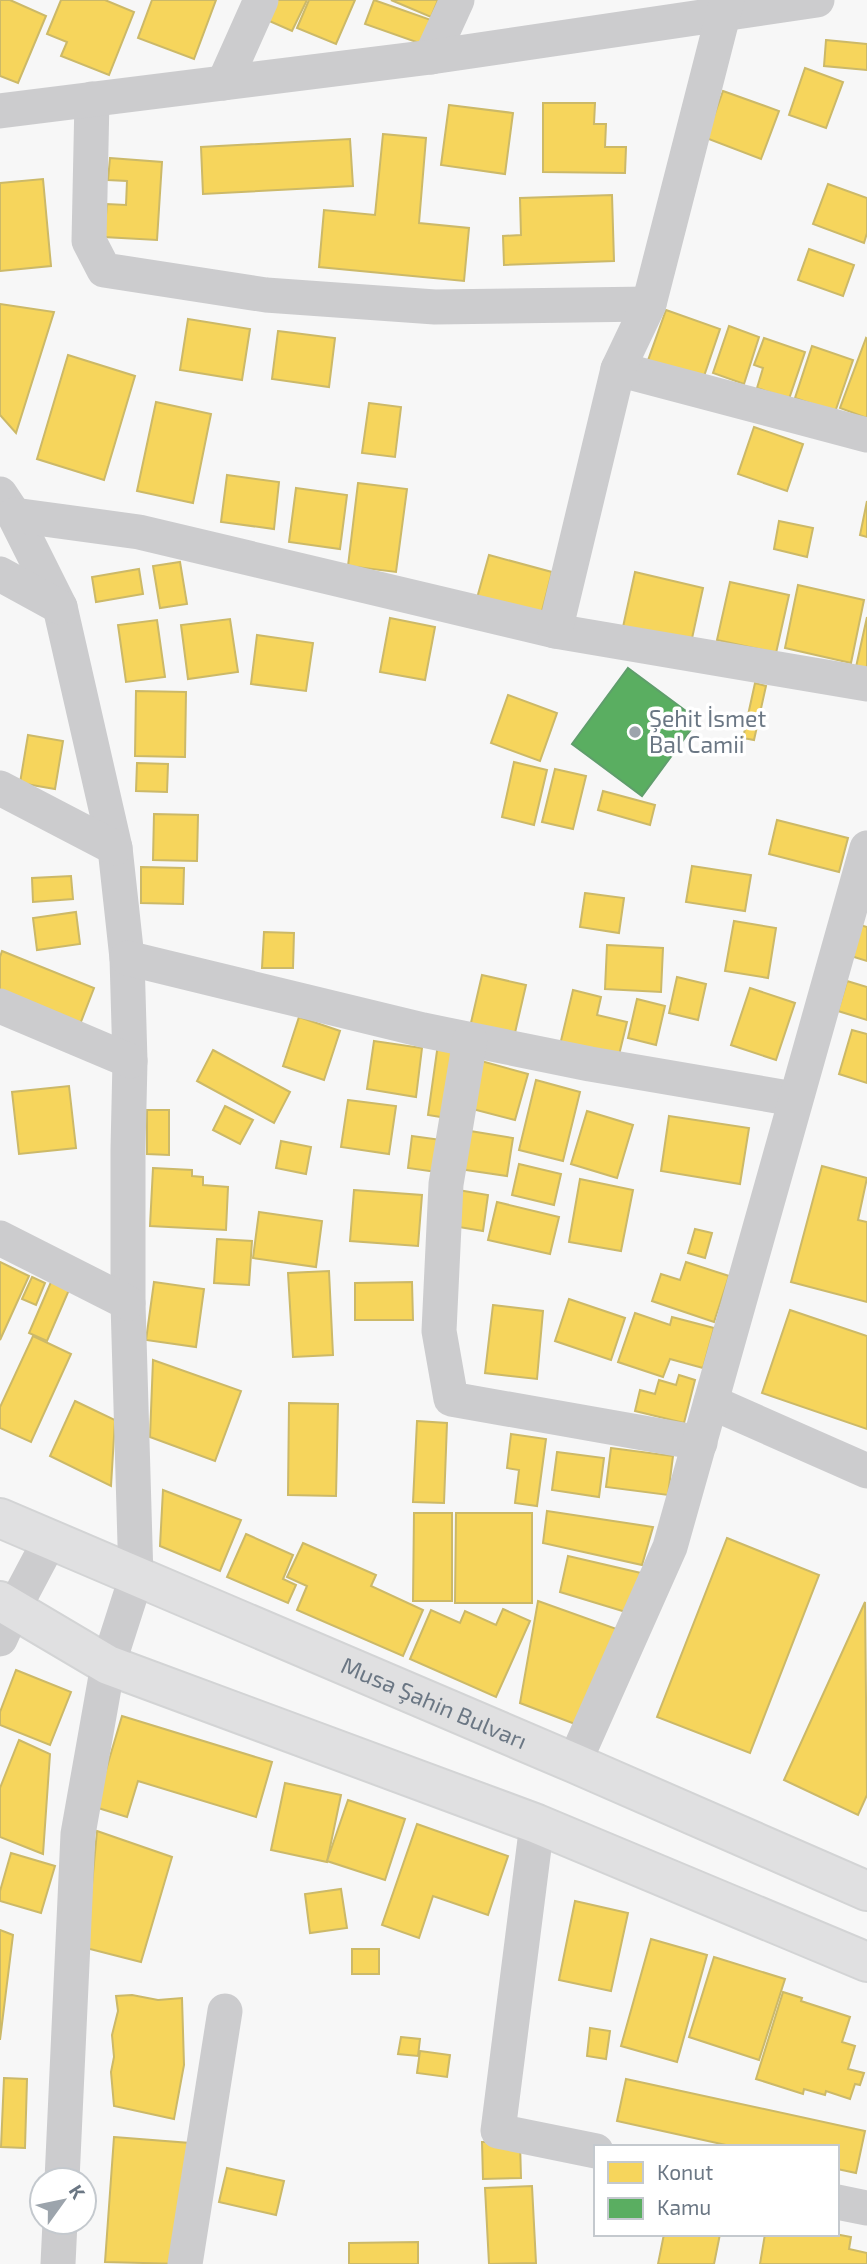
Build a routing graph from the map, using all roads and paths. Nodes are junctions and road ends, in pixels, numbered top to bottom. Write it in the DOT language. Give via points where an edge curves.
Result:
graph roads {
  1 [pos="261,0"];
  2 [pos="457,0"];
  3 [pos="817,0"];
  4 [pos="725,7"];
  5 [pos="431,57"];
  6 [pos="225,83"];
  7 [pos="92,99"];
  8 [pos="0,111"];
  9 [pos="649,304"];
  10 [pos="618,369"];
  11 [pos="867,435"];
  12 [pos="7,504"];
  13 [pos="0,574"];
  14 [pos="60,607"];
  15 [pos="555,631"];
  16 [pos="867,684"];
  17 [pos="0,788"];
  18 [pos="115,848"];
  19 [pos="867,848"];
  20 [pos="127,958"];
  21 [pos="0,1006"];
  22 [pos="470,1040"];
  23 [pos="130,1061"];
  24 [pos="794,1100"];
  25 [pos="0,1238"];
  26 [pos="128,1303"];
  27 [pos="711,1402"];
  28 [pos="699,1443"];
  29 [pos="867,1471"];
  30 [pos="0,1518"];
  31 [pos="50,1540"];
  32 [pos="136,1577"];
  33 [pos="5,1616"];
  34 [pos="108,1665"];
  35 [pos="574,1763"];
  36 [pos="537,1824"];
  37 [pos="867,1891"];
  38 [pos="867,1962"];
  39 [pos="225,2011"];
  40 [pos="594,2151"];
  41 [pos="63,2166"];
  42 [pos="839,2202"];
  43 [pos="867,2208"];
  44 [pos="59,2236"];
  45 [pos="58,2264"];
  46 [pos="185,2264"];
  1 -- 6 [label="street"];
  2 -- 5 [label="street"];
  3 -- 4 [label="street"];
  4 -- 5 [label="street"];
  4 -- 9 [label="street"];
  5 -- 6 [label="street"];
  6 -- 7 [label="street"];
  7 -- 8 [label="street"];
  7 -- 9 [label="street" via="89,241 104,270 266,295 436,307"];
  9 -- 10 [label="street"];
  10 -- 11 [label="street"];
  10 -- 15 [label="street"];
  12 -- 14 [label="street"];
  12 -- 15 [label="street"];
  13 -- 14 [label="street"];
  14 -- 18 [label="street"];
  15 -- 16 [label="street"];
  17 -- 18 [label="street"];
  18 -- 20 [label="street"];
  19 -- 24 [label="street"];
  20 -- 22 [label="street"];
  20 -- 23 [label="street"];
  21 -- 23 [label="street"];
  22 -- 24 [label="street"];
  22 -- 28 [label="street" via="446,1184 439,1331 451,1399"];
  23 -- 26 [label="street"];
  24 -- 27 [label="street"];
  25 -- 26 [label="street"];
  26 -- 32 [label="street"];
  27 -- 28 [label="street"];
  27 -- 29 [label="street"];
  28 -- 35 [label="street" via="670,1547"];
  30 -- 31 [label="main road, Musa Şahin Bulvarı"];
  31 -- 32 [label="main road, Musa Şahin Bulvarı"];
  31 -- 33 [label="street"];
  32 -- 34 [label="street"];
  32 -- 35 [label="main road, Musa Şahin Bulvarı"];
  33 -- 34 [label="main road"];
  34 -- 36 [label="main road"];
  34 -- 41 [label="street" via="78,1834"];
  35 -- 37 [label="main road, Musa Şahin Bulvarı"];
  36 -- 38 [label="main road"];
  36 -- 40 [label="street" via="498,2131"];
  39 -- 46 [label="street"];
  42 -- 43 [label="street"];
  44 -- 45 [label="street"];
}
